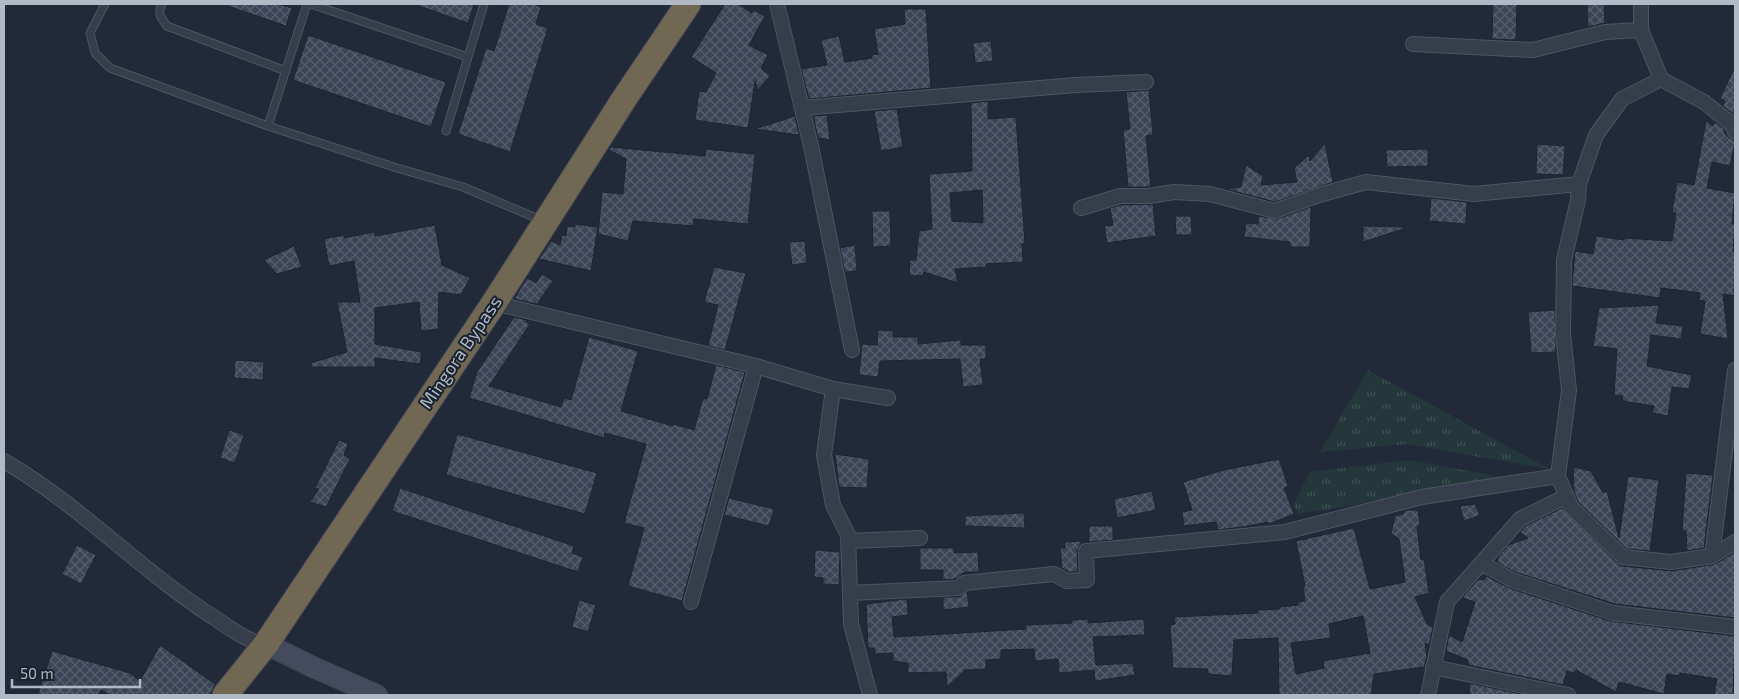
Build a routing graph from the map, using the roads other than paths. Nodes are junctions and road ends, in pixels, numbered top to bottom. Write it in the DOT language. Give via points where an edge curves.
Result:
graph roads {
  1 [pos="105,4"];
  2 [pos="162,4"];
  3 [pos="309,4"];
  4 [pos="484,4"];
  5 [pos="688,4"];
  6 [pos="777,4"];
  7 [pos="1641,4"];
  8 [pos="1641,30"];
  9 [pos="1413,44"];
  10 [pos="468,57"];
  11 [pos="286,71"];
  12 [pos="1661,79"];
  13 [pos="1146,82"];
  14 [pos="802,108"];
  15 [pos="268,126"];
  16 [pos="446,131"];
  17 [pos="1735,132"];
  18 [pos="1579,184"];
  19 [pos="1081,208"];
  20 [pos="546,222"];
  21 [pos="494,303"];
  22 [pos="852,350"];
  23 [pos="756,366"];
  24 [pos="1735,370"];
  25 [pos="833,389"];
  26 [pos="888,398"];
  27 [pos="4,461"];
  28 [pos="1558,476"];
  29 [pos="1567,496"];
  30 [pos="920,538"];
  31 [pos="849,541"];
  32 [pos="1735,542"];
  33 [pos="1712,556"];
  34 [pos="1481,563"];
  35 [pos="850,594"];
  36 [pos="691,602"];
  37 [pos="1735,627"];
  38 [pos="266,644"];
  39 [pos="1433,667"];
  40 [pos="225,695"];
  41 [pos="377,695"];
  42 [pos="870,695"];
  43 [pos="1428,695"];
  44 [pos="1568,695"];
  1 -- 15 [label="lane" via="90,33 96,53 110,68"];
  2 -- 11 [label="lane" via="160,17 167,26"];
  3 -- 10 [label="lane"];
  3 -- 11 [label="lane"];
  4 -- 10 [label="lane"];
  5 -- 20 [label="highway, Mingora Bypass"];
  6 -- 14 [label="street"];
  7 -- 8 [label="street"];
  8 -- 9 [label="street" via="1605,32 1533,50"];
  8 -- 12 [label="street"];
  10 -- 16 [label="lane"];
  11 -- 15 [label="lane"];
  12 -- 17 [label="street" via="1704,102 1732,124"];
  12 -- 18 [label="street" via="1622,99 1596,135"];
  13 -- 14 [label="street"];
  14 -- 22 [label="street"];
  15 -- 20 [label="lane" via="463,187"];
  18 -- 19 [label="street" via="1474,194 1366,182 1275,211 1210,194 1174,192 1120,196"];
  18 -- 28 [label="street" via="1564,260 1563,334 1568,390"];
  20 -- 21 [label="highway, Mingora Bypass"];
  21 -- 23 [label="street"];
  21 -- 38 [label="highway, Mingora Bypass"];
  23 -- 25 [label="street"];
  23 -- 36 [label="street"];
  24 -- 33 [label="street"];
  25 -- 26 [label="street"];
  25 -- 31 [label="street" via="824,455 833,505"];
  27 -- 38 [label="street" via="37,480 190,602 254,643"];
  28 -- 29 [label="street"];
  28 -- 35 [label="street" via="1422,497 1285,532 1086,551 1087,580 1067,581 1054,574 964,583 959,588"];
  29 -- 33 [label="street" via="1571,506 1623,557 1670,562"];
  29 -- 34 [label="street" via="1520,519"];
  30 -- 31 [label="street"];
  31 -- 35 [label="street"];
  32 -- 33 [label="street"];
  34 -- 37 [label="street" via="1512,580 1614,613"];
  34 -- 39 [label="street" via="1447,602"];
  35 -- 42 [label="street" via="851,624"];
  38 -- 40 [label="highway, Mingora Bypass"];
  38 -- 41 [label="main road"];
  39 -- 43 [label="street"];
  39 -- 44 [label="street"];
}
